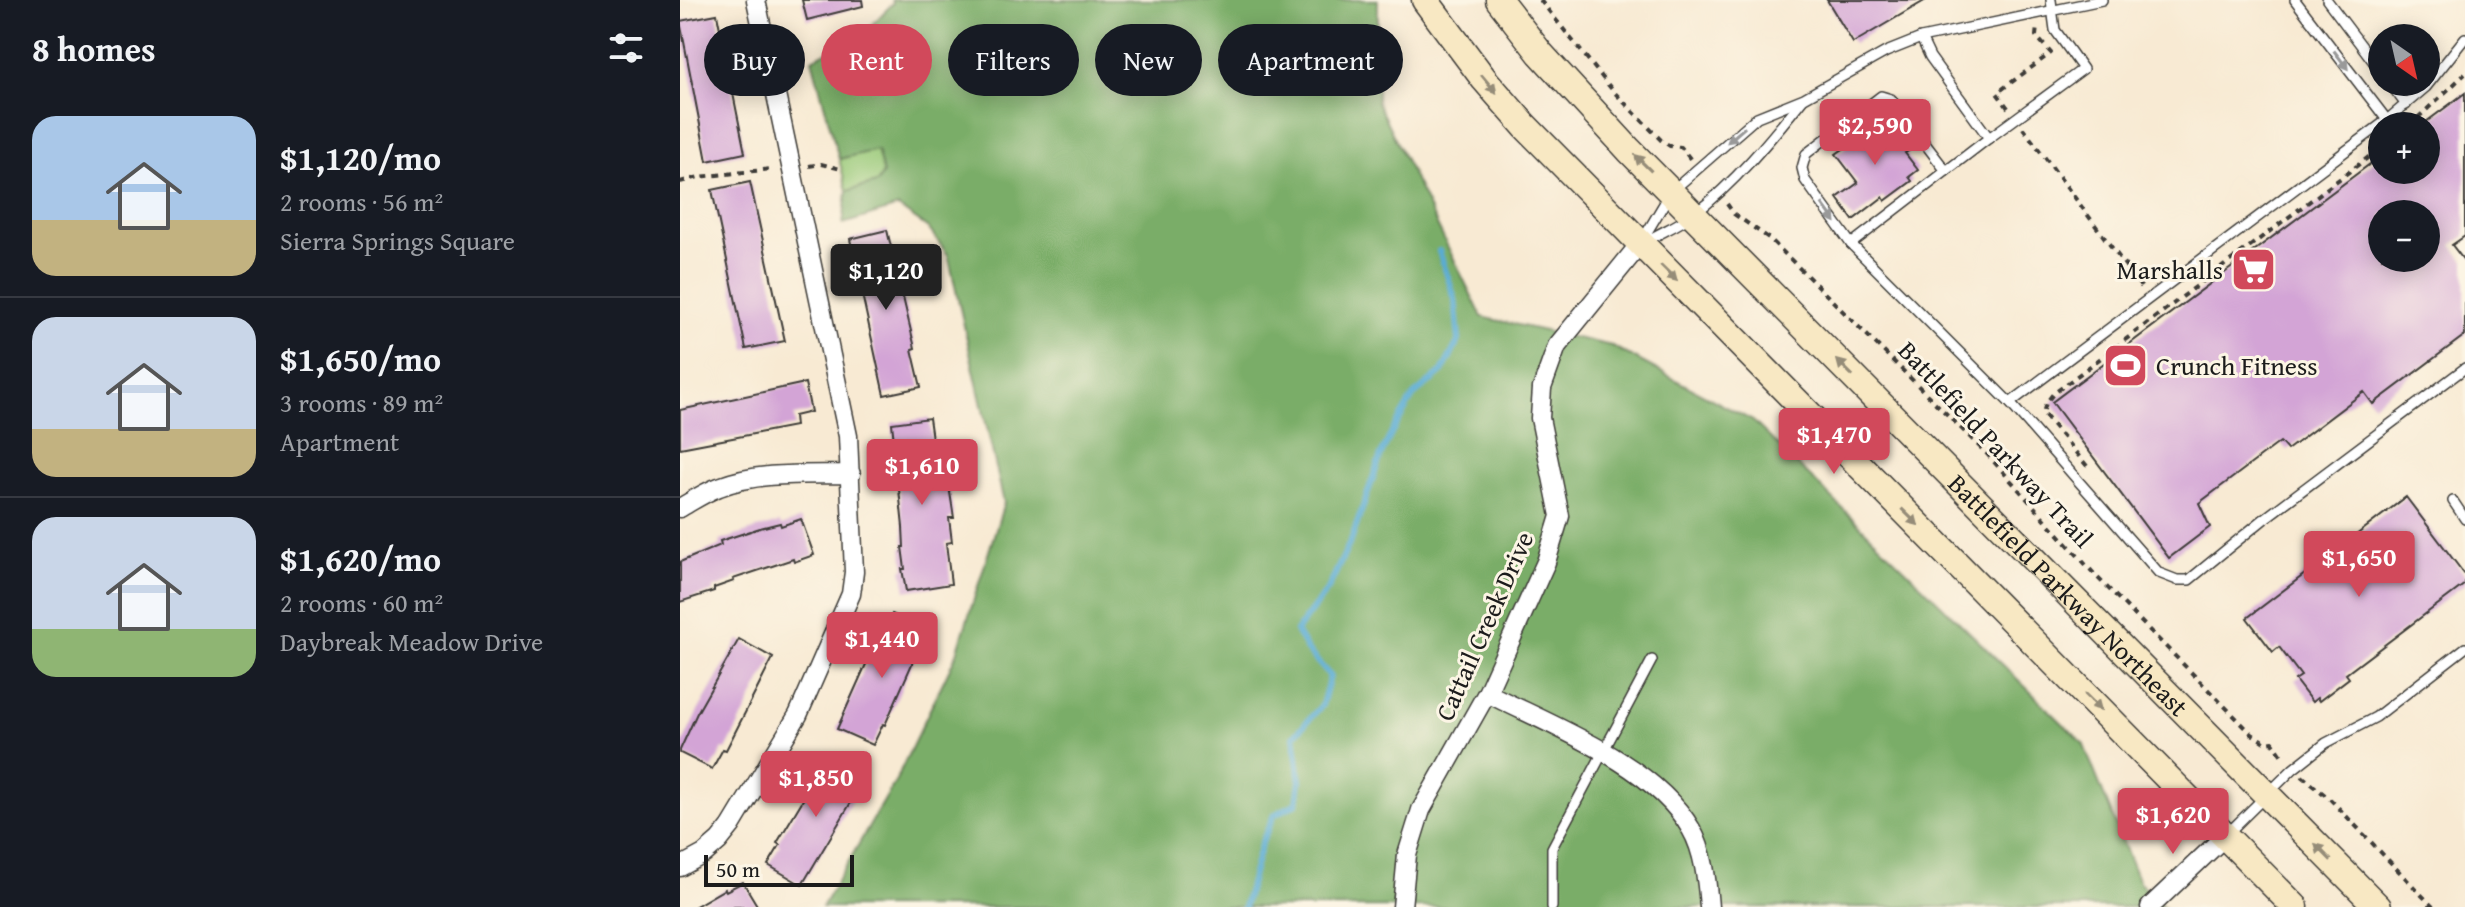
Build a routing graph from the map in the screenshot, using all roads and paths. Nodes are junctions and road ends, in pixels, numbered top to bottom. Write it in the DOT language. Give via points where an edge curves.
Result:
graph roads {
  1 [pos="756,0"];
  2 [pos="1425,0"];
  3 [pos="1499,0"];
  4 [pos="1540,0"];
  5 [pos="2051,0"];
  6 [pos="2102,0"];
  7 [pos="2295,0"];
  8 [pos="2327,0"];
  9 [pos="2052,12"];
  10 [pos="2036,15"];
  11 [pos="1921,38"];
  12 [pos="2465,38"];
  13 [pos="2368,54"];
  14 [pos="2465,74"];
  15 [pos="2399,96"];
  16 [pos="1804,98"];
  17 [pos="2406,105"];
  18 [pos="2381,112"];
  19 [pos="2397,112"];
  20 [pos="2424,112"];
  21 [pos="2016,118"];
  22 [pos="2368,134"];
  23 [pos="1989,138"];
  24 [pos="2368,158"];
  25 [pos="792,168"];
  26 [pos="1698,168"];
  27 [pos="841,169"];
  28 [pos="1946,171"];
  29 [pos="680,182"];
  30 [pos="1671,192"];
  31 [pos="1717,193"];
  32 [pos="1693,214"];
  33 [pos="1640,244"];
  34 [pos="1851,244"];
  35 [pos="2150,299"];
  36 [pos="2161,313"];
  37 [pos="2465,368"];
  38 [pos="2010,403"];
  39 [pos="2093,473"];
  40 [pos="851,474"];
  41 [pos="2453,501"];
  42 [pos="680,508"];
  43 [pos="2465,519"];
  44 [pos="2465,648"];
  45 [pos="1652,660"];
  46 [pos="1487,693"];
  47 [pos="1602,752"];
  48 [pos="2293,769"];
  49 [pos="2269,795"];
  50 [pos="2225,836"];
  51 [pos="680,867"];
  52 [pos="1402,907"];
  53 [pos="1552,907"];
  54 [pos="1709,907"];
  55 [pos="2150,907"];
  56 [pos="2295,907"];
  57 [pos="2378,907"];
  58 [pos="2433,907"];
  1 -- 25 [label="street"];
  2 -- 33 [label="main road, one-way" via="1525,126"];
  30 -- 3 [label="main road, Battlefield Parkway Northeast, one-way" via="1540,53"];
  4 -- 26 [label="path" via="1614,92 1661,140 1681,147"];
  5 -- 9 [label="lane"];
  6 -- 9 [label="lane"];
  7 -- 18 [label="lane, one-way"];
  8 -- 13 [label="lane"];
  9 -- 10 [label="lane"];
  9 -- 21 [label="lane" via="2055,30 2083,69"];
  10 -- 11 [label="lane"];
  10 -- 21 [label="path" via="2036,36 2051,53 1997,93"];
  11 -- 16 [label="lane"];
  11 -- 23 [label="lane"];
  12 -- 17 [label="lane"];
  14 -- 20 [label="path"];
  15 -- 17 [label="lane"];
  16 -- 26 [label="lane, one-way" via="1757,117"];
  16 -- 31 [label="lane"];
  17 -- 19 [label="lane"];
  21 -- 23 [label="lane"];
  21 -- 35 [label="path"];
  22 -- 35 [label="lane"];
  23 -- 28 [label="lane"];
  24 -- 36 [label="path"];
  25 -- 27 [label="path" via="821,164"];
  25 -- 29 [label="path"];
  25 -- 40 [label="street" via="848,436"];
  26 -- 30 [label="lane"];
  28 -- 34 [label="lane"];
  28 -- 34 [label="lane, one-way" via="1891,99 1881,96 1806,154 1802,168"];
  30 -- 32 [label="main road, Battlefield Parkway Northeast"];
  30 -- 33 [label="lane"];
  31 -- 32 [label="lane"];
  31 -- 48 [label="path, Battlefield Parkway Trail" via="1987,454 2096,576 2252,734 2273,742"];
  32 -- 33 [label="lane"];
  49 -- 32 [label="main road, Battlefield Parkway Northeast, one-way"];
  33 -- 46 [label="street, Cattail Creek Drive" via="1557,346 1542,388 1540,418 1560,516 1546,562"];
  33 -- 50 [label="main road, one-way"];
  34 -- 38 [label="lane"];
  35 -- 36 [label="path"];
  35 -- 38 [label="lane"];
  36 -- 39 [label="path" via="2046,403 2043,413"];
  37 -- 38 [label="lane" via="2189,580 2159,573"];
  40 -- 42 [label="street" via="741,481"];
  40 -- 51 [label="street" via="851,594 798,715 731,826 704,854"];
  41 -- 43 [label="lane"];
  44 -- 48 [label="lane" via="2376,717 2326,743"];
  45 -- 47 [label="lane"];
  46 -- 47 [label="street"];
  46 -- 52 [label="street, Cattail Creek Drive" via="1421,810 1407,855"];
  47 -- 53 [label="lane" via="1552,848"];
  47 -- 54 [label="street" via="1663,792 1692,830"];
  48 -- 49 [label="lane"];
  48 -- 58 [label="path, Battlefield Parkway Trail" via="2331,800"];
  49 -- 50 [label="lane"];
  57 -- 49 [label="main road, Battlefield Parkway Northeast, one-way"];
  50 -- 55 [label="street"];
  50 -- 56 [label="main road"];
}
